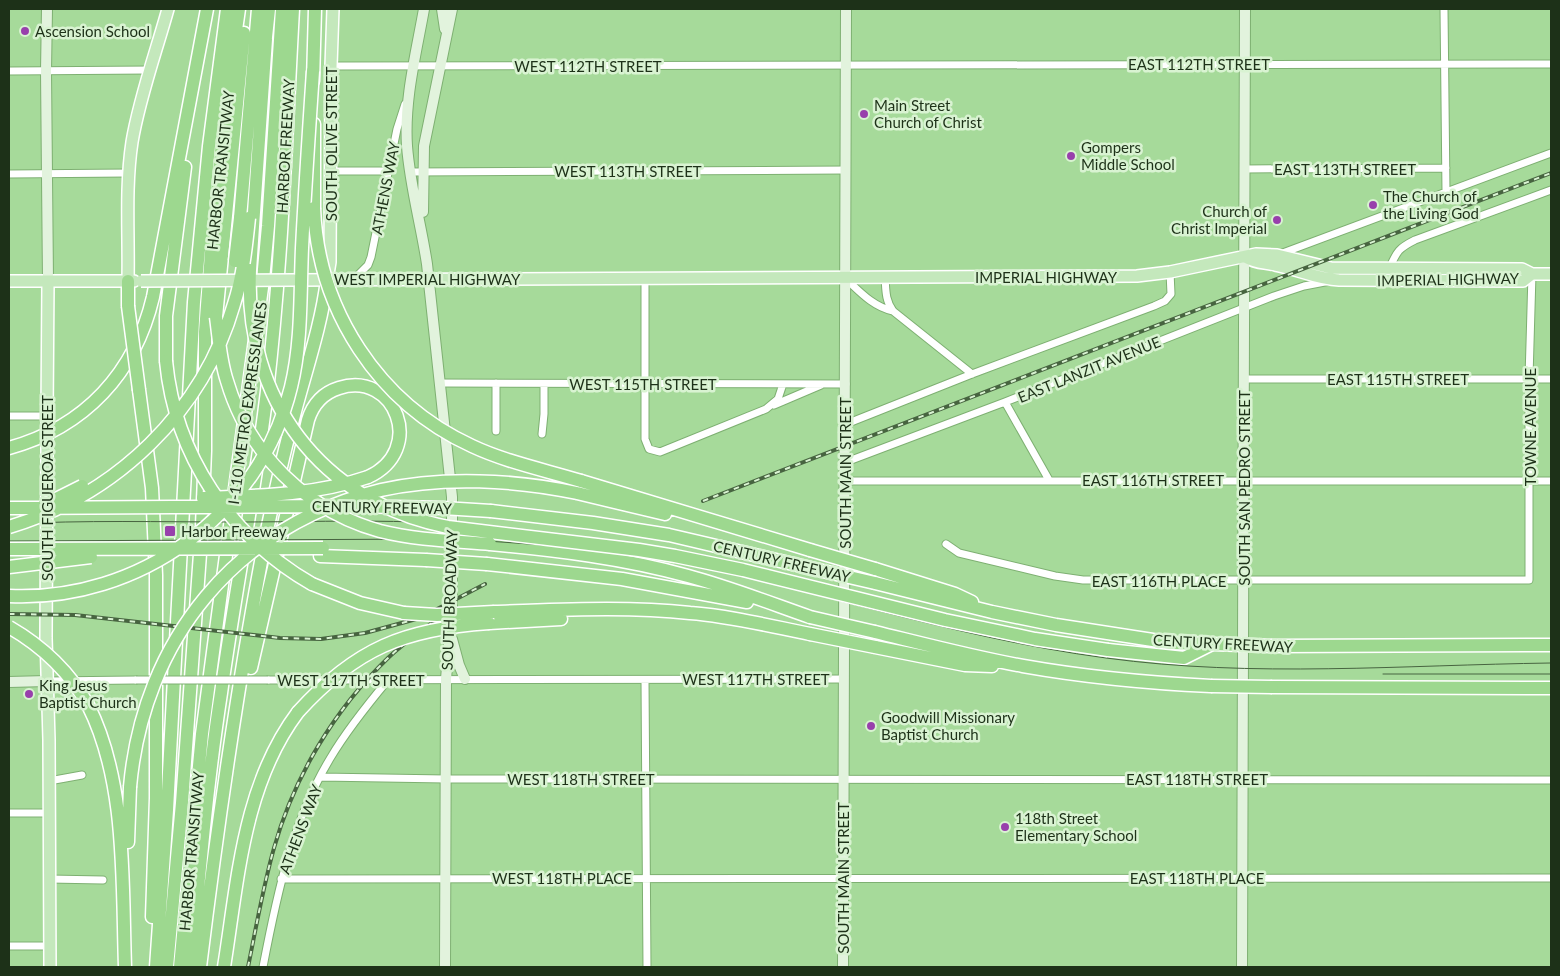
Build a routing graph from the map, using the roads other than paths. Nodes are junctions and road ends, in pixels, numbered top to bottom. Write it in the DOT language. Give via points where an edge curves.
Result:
graph roads {
  1 [pos="47,9"];
  2 [pos="168,9"];
  3 [pos="207,9"];
  4 [pos="227,9"];
  5 [pos="239,9"];
  6 [pos="246,9"];
  7 [pos="258,9"];
  8 [pos="269,9"];
  9 [pos="282,9"];
  10 [pos="293,9"];
  11 [pos="315,9"];
  12 [pos="334,9"];
  13 [pos="424,9"];
  14 [pos="442,9"];
  15 [pos="452,9"];
  16 [pos="846,9"];
  17 [pos="1245,9"];
  18 [pos="1444,9"];
  19 [pos="266,39"];
  20 [pos="446,42"];
  21 [pos="1444,63"];
  22 [pos="846,64"];
  23 [pos="1246,64"];
  24 [pos="1551,64"];
  25 [pos="414,65"];
  26 [pos="331,66"];
  27 [pos="441,67"];
  28 [pos="151,70"];
  29 [pos="46,71"];
  30 [pos="313,71"];
  31 [pos="9,72"];
  32 [pos="409,91"];
  33 [pos="192,92"];
  34 [pos="1551,153"];
  35 [pos="1446,168"];
  36 [pos="1245,169"];
  37 [pos="846,170"];
  38 [pos="330,171"];
  39 [pos="388,171"];
  40 [pos="410,172"];
  41 [pos="423,172"];
  42 [pos="128,173"];
  43 [pos="9,174"];
  44 [pos="47,174"];
  45 [pos="1551,190"];
  46 [pos="1446,192"];
  47 [pos="423,235"];
  48 [pos="1277,255"];
  49 [pos="1245,257"];
  50 [pos="1390,267"];
  51 [pos="1170,272"];
  52 [pos="1532,274"];
  53 [pos="1551,274"];
  54 [pos="886,277"];
  55 [pos="846,278"];
  56 [pos="644,279"];
  57 [pos="327,280"];
  58 [pos="354,280"];
  59 [pos="428,280"];
  60 [pos="1336,280"];
  61 [pos="9,281"];
  62 [pos="48,281"];
  63 [pos="134,281"];
  64 [pos="1245,307"];
  65 [pos="893,311"];
  66 [pos="205,332"];
  67 [pos="972,374"];
  68 [pos="1530,378"];
  69 [pos="1244,379"];
  70 [pos="1551,379"];
  71 [pos="440,383"];
  72 [pos="496,384"];
  73 [pos="544,384"];
  74 [pos="645,384"];
  75 [pos="783,384"];
  76 [pos="824,384"];
  77 [pos="846,384"];
  78 [pos="1005,402"];
  79 [pos="766,408"];
  80 [pos="9,416"];
  81 [pos="47,416"];
  82 [pos="846,424"];
  83 [pos="496,431"];
  84 [pos="542,434"];
  85 [pos="9,448"];
  86 [pos="846,462"];
  87 [pos="1049,480"];
  88 [pos="1244,480"];
  89 [pos="846,481"];
  90 [pos="1530,481"];
  91 [pos="1551,481"];
  92 [pos="579,487"];
  93 [pos="9,508"];
  94 [pos="9,516"];
  95 [pos="9,527"];
  96 [pos="946,544"];
  97 [pos="9,549"];
  98 [pos="322,552"];
  99 [pos="9,557"];
  100 [pos="91,557"];
  101 [pos="9,567"];
  102 [pos="1529,580"];
  103 [pos="1244,581"];
  104 [pos="9,596"];
  105 [pos="992,612"];
  106 [pos="810,616"];
  107 [pos="492,617"];
  108 [pos="9,627"];
  109 [pos="450,634"];
  110 [pos="1212,644"];
  111 [pos="1551,645"];
  112 [pos="1024,666"];
  113 [pos="446,679"];
  114 [pos="465,679"];
  115 [pos="844,679"];
  116 [pos="388,680"];
  117 [pos="645,680"];
  118 [pos="47,681"];
  119 [pos="9,682"];
  120 [pos="1551,688"];
  121 [pos="202,734"];
  122 [pos="186,744"];
  123 [pos="82,775"];
  124 [pos="320,777"];
  125 [pos="843,778"];
  126 [pos="446,779"];
  127 [pos="644,779"];
  128 [pos="1243,779"];
  129 [pos="1551,780"];
  130 [pos="49,781"];
  131 [pos="225,788"];
  132 [pos="9,813"];
  133 [pos="49,813"];
  134 [pos="646,878"];
  135 [pos="843,878"];
  136 [pos="1242,878"];
  137 [pos="1551,878"];
  138 [pos="49,879"];
  139 [pos="281,879"];
  140 [pos="445,879"];
  141 [pos="103,880"];
  142 [pos="9,946"];
  143 [pos="50,946"];
  144 [pos="50,967"];
  145 [pos="126,967"];
  146 [pos="150,967"];
  147 [pos="156,967"];
  148 [pos="167,967"];
  149 [pos="180,967"];
  150 [pos="191,967"];
  151 [pos="200,967"];
  152 [pos="224,967"];
  153 [pos="263,967"];
  154 [pos="445,967"];
  155 [pos="647,967"];
  156 [pos="843,967"];
  157 [pos="1242,967"];
  1 -- 29 [label="main road, SOUTH FIGUEROA STREET"];
  2 -- 28 [label="main road"];
  3 -- 33 [label="highway"];
  4 -- 147 [label="highway" via="209,146 194,302"];
  5 -- 66 [label="highway, HARBOR TRANSITWAY" via="218,182"];
  6 -- 106 [label="highway, bridge" via="216,317 224,370 248,431 264,453 296,487 333,512 380,531 415,538 569,552 627,562 688,576"];
  7 -- 94 [label="highway, bridge" via="234,271 226,307 203,360 168,414 121,459 64,496"];
  8 -- 19 [label="highway"];
  9 -- 121 [label="highway, I-110 METRO EXPRESSLANES" via="263,280"];
  10 -- 150 [label="highway, HARBOR FREEWAY" via="269,374 215,729"];
  11 -- 30 [label="highway"];
  12 -- 26 [label="main road, SOUTH OLIVE STREET"];
  13 -- 25 [label="main road, SOUTH BROADWAY"];
  14 -- 20 [label="main road"];
  15 -- 20 [label="main road, SOUTH BROADWAY"];
  16 -- 22 [label="main road, SOUTH MAIN STREET"];
  17 -- 23 [label="main road, SOUTH SAN PEDRO STREET"];
  18 -- 21 [label="street"];
  19 -- 95 [label="highway, bridge" via="243,264 232,311 211,362 183,407 132,461 71,502"];
  19 -- 110 [label="highway, bridge" via="250,279 254,338 269,386 288,422 311,453 347,485 384,507 438,526 639,550 694,560 1034,639 1184,658"];
  20 -- 27 [label="main road, SOUTH BROADWAY"];
  21 -- 23 [label="street, EAST 112TH STREET"];
  21 -- 24 [label="street, EAST 112TH STREET"];
  21 -- 35 [label="street"];
  22 -- 23 [label="street, EAST 112TH STREET"];
  22 -- 27 [label="street, WEST 112TH STREET"];
  22 -- 37 [label="main road, SOUTH MAIN STREET"];
  23 -- 36 [label="main road, SOUTH SAN PEDRO STREET"];
  25 -- 26 [label="street, WEST 112TH STREET"];
  25 -- 27 [label="street, WEST 112TH STREET"];
  25 -- 32 [label="main road, SOUTH BROADWAY"];
  26 -- 38 [label="main road, SOUTH OLIVE STREET"];
  27 -- 41 [label="main road, SOUTH BROADWAY" via="424,146"];
  28 -- 29 [label="street"];
  28 -- 42 [label="main road" via="132,141"];
  29 -- 31 [label="street"];
  29 -- 44 [label="main road, SOUTH FIGUEROA STREET"];
  30 -- 92 [label="highway, bridge" via="314,208 318,245 333,301 361,353 399,398 446,433 486,452"];
  30 -- 104 [label="highway, bridge" via="297,358 285,408 261,461 236,497 216,518 157,562 118,580 83,590"];
  32 -- 39 [label="street, ATHENS WAY"];
  32 -- 40 [label="main road, SOUTH BROADWAY" via="407,145"];
  33 -- 85 [label="highway" via="152,304 133,352 117,377 86,409 48,434"];
  33 -- 107 [label="highway, bridge" via="166,316 166,361 174,408 205,482 260,548 312,584 360,603 404,613"];
  34 -- 46 [label="street"];
  35 -- 36 [label="street, EAST 113TH STREET"];
  35 -- 46 [label="street"];
  36 -- 49 [label="main road, SOUTH SAN PEDRO STREET"];
  37 -- 41 [label="street, WEST 113TH STREET"];
  37 -- 55 [label="main road, SOUTH MAIN STREET"];
  38 -- 39 [label="street"];
  38 -- 57 [label="main road, SOUTH OLIVE STREET" via="330,262"];
  39 -- 58 [label="street, ATHENS WAY" via="372,257"];
  40 -- 41 [label="street, WEST 113TH STREET"];
  40 -- 47 [label="main road, SOUTH BROADWAY"];
  41 -- 47 [label="main road, SOUTH BROADWAY"];
  42 -- 44 [label="street"];
  42 -- 63 [label="main road"];
  43 -- 44 [label="street"];
  44 -- 62 [label="main road, SOUTH FIGUEROA STREET"];
  45 -- 50 [label="street" via="1400,247"];
  46 -- 48 [label="street"];
  47 -- 59 [label="main road, SOUTH BROADWAY"];
  48 -- 49 [label="main road, IMPERIAL HIGHWAY"];
  48 -- 50 [label="main road, IMPERIAL HIGHWAY" via="1331,268"];
  49 -- 51 [label="main road, IMPERIAL HIGHWAY"];
  49 -- 60 [label="main road, IMPERIAL HIGHWAY"];
  49 -- 64 [label="main road, SOUTH SAN PEDRO STREET"];
  50 -- 52 [label="main road, IMPERIAL HIGHWAY" via="1522,270"];
  50 -- 60 [label="main road" via="1385,273 1356,273"];
  51 -- 54 [label="main road, IMPERIAL HIGHWAY" via="1137,276"];
  51 -- 67 [label="street" via="1171,294 1165,301"];
  52 -- 53 [label="main road, IMPERIAL HIGHWAY"];
  52 -- 60 [label="main road, IMPERIAL HIGHWAY" via="1522,281"];
  52 -- 68 [label="street, TOWNE AVENUE"];
  54 -- 55 [label="main road, IMPERIAL HIGHWAY"];
  54 -- 65 [label="street" via="886,298"];
  55 -- 56 [label="main road, WEST IMPERIAL HIGHWAY"];
  55 -- 65 [label="street" via="882,309"];
  55 -- 77 [label="main road, SOUTH MAIN STREET"];
  56 -- 59 [label="main road, WEST IMPERIAL HIGHWAY"];
  56 -- 74 [label="street"];
  57 -- 58 [label="main road, WEST IMPERIAL HIGHWAY"];
  57 -- 63 [label="main road, WEST IMPERIAL HIGHWAY, bridge"];
  57 -- 131 [label="highway" via="268,529"];
  58 -- 59 [label="main road, WEST IMPERIAL HIGHWAY"];
  59 -- 71 [label="main road, SOUTH BROADWAY"];
  60 -- 64 [label="street, EAST LANZIT AVENUE" via="1304,286"];
  61 -- 62 [label="main road, WEST IMPERIAL HIGHWAY"];
  62 -- 63 [label="main road, WEST IMPERIAL HIGHWAY"];
  62 -- 81 [label="main road, SOUTH FIGUEROA STREET"];
  63 -- 146 [label="highway, bridge" via="128,306 152,488 156,575 156,798"];
  64 -- 69 [label="main road, SOUTH SAN PEDRO STREET"];
  64 -- 78 [label="street, EAST LANZIT AVENUE"];
  65 -- 67 [label="street"];
  66 -- 122 [label="highway, I-110 METRO EXPRESSLANES" via="204,489"];
  67 -- 82 [label="street"];
  68 -- 69 [label="street, EAST 115TH STREET"];
  68 -- 70 [label="street, EAST 115TH STREET"];
  68 -- 90 [label="street, TOWNE AVENUE"];
  69 -- 88 [label="main road, SOUTH SAN PEDRO STREET"];
  71 -- 72 [label="street, WEST 115TH STREET"];
  71 -- 109 [label="main road, SOUTH BROADWAY" via="452,497"];
  72 -- 73 [label="street, WEST 115TH STREET"];
  72 -- 83 [label="street"];
  73 -- 74 [label="street, WEST 115TH STREET"];
  73 -- 84 [label="street"];
  74 -- 75 [label="street, WEST 115TH STREET"];
  74 -- 79 [label="street" via="646,439 649,449 660,452"];
  75 -- 76 [label="street, WEST 115TH STREET"];
  75 -- 79 [label="street" via="778,399"];
  76 -- 77 [label="street, WEST 115TH STREET"];
  76 -- 79 [label="street"];
  77 -- 82 [label="main road, SOUTH MAIN STREET"];
  78 -- 86 [label="street, EAST LANZIT AVENUE"];
  78 -- 87 [label="street"];
  80 -- 81 [label="street"];
  81 -- 118 [label="main road, SOUTH FIGUEROA STREET, bridge"];
  82 -- 86 [label="main road, SOUTH MAIN STREET"];
  86 -- 89 [label="main road, SOUTH MAIN STREET"];
  87 -- 88 [label="street, EAST 116TH STREET"];
  87 -- 89 [label="street, EAST 116TH STREET"];
  88 -- 90 [label="street, EAST 116TH STREET"];
  88 -- 103 [label="main road, SOUTH SAN PEDRO STREET"];
  89 -- 115 [label="main road, SOUTH MAIN STREET"];
  90 -- 91 [label="street, EAST 116TH STREET"];
  90 -- 102 [label="street, TOWNE AVENUE"];
  92 -- 105 [label="highway, bridge" via="674,516 717,522 875,569 955,594"];
  92 -- 145 [label="highway, bridge" via="438,483 397,487 354,498 300,520 271,538 216,585 192,613 156,675 135,743 130,787"];
  93 -- 105 [label="highway, CENTURY FREEWAY, bridge" via="357,506 491,511 659,533"];
  93 -- 131 [label="highway, bridge" via="113,500 244,497 288,493 335,486 368,477 386,466 395,454 400,436 399,421 390,403 375,390 361,386 342,387 324,396 314,406 304,434"];
  96 -- 103 [label="street, EAST 116TH PLACE" via="959,553 1083,580"];
  97 -- 98 [label="highway, bridge"];
  98 -- 100 [label="highway, bridge"];
  98 -- 106 [label="highway, bridge" via="566,572 654,584"];
  99 -- 100 [label="highway, bridge"];
  100 -- 101 [label="highway, bridge"];
  102 -- 103 [label="street, EAST 116TH PLACE"];
  103 -- 128 [label="main road, SOUTH SAN PEDRO STREET"];
  105 -- 110 [label="highway, CENTURY FREEWAY" via="1172,643"];
  106 -- 112 [label="highway, bridge"];
  107 -- 112 [label="highway, bridge" via="700,618 758,624 965,665"];
  107 -- 152 [label="highway, bridge" via="432,629 381,646 342,670 298,712 276,746 256,792 240,864"];
  108 -- 145 [label="highway, bridge" via="50,657 70,679 88,705 103,742 117,803"];
  109 -- 113 [label="main road, SOUTH BROADWAY"];
  109 -- 114 [label="main road"];
  110 -- 111 [label="highway, CENTURY FREEWAY, bridge"];
  112 -- 120 [label="highway, bridge" via="1114,679 1211,686"];
  113 -- 114 [label="street, WEST 117TH STREET"];
  113 -- 116 [label="street, WEST 117TH STREET"];
  113 -- 126 [label="main road, SOUTH BROADWAY"];
  114 -- 117 [label="street, WEST 117TH STREET"];
  115 -- 117 [label="street, WEST 117TH STREET"];
  115 -- 125 [label="main road, SOUTH MAIN STREET"];
  116 -- 118 [label="street, WEST 117TH STREET, bridge"];
  116 -- 124 [label="street, ATHENS WAY" via="341,742"];
  117 -- 127 [label="street"];
  118 -- 119 [label="main road, WEST 117TH STREET"];
  118 -- 130 [label="main road, SOUTH FIGUEROA STREET"];
  121 -- 149 [label="highway, HARBOR TRANSITWAY"];
  122 -- 148 [label="highway, HARBOR TRANSITWAY"];
  123 -- 130 [label="street"];
  124 -- 126 [label="street, WEST 118TH STREET"];
  124 -- 139 [label="street, ATHENS WAY" via="294,837"];
  125 -- 127 [label="street, WEST 118TH STREET"];
  125 -- 128 [label="street, EAST 118TH STREET"];
  125 -- 135 [label="main road, SOUTH MAIN STREET"];
  126 -- 127 [label="street, WEST 118TH STREET"];
  126 -- 140 [label="main road, SOUTH BROADWAY"];
  127 -- 134 [label="street"];
  128 -- 129 [label="street, EAST 118TH STREET"];
  128 -- 136 [label="main road, SOUTH SAN PEDRO STREET"];
  130 -- 133 [label="main road, SOUTH FIGUEROA STREET"];
  131 -- 151 [label="highway"];
  132 -- 133 [label="street"];
  133 -- 138 [label="main road, SOUTH FIGUEROA STREET"];
  134 -- 135 [label="street, WEST 118TH PLACE"];
  134 -- 140 [label="street, WEST 118TH PLACE"];
  134 -- 155 [label="street"];
  135 -- 136 [label="street, EAST 118TH PLACE"];
  135 -- 156 [label="main road, SOUTH MAIN STREET"];
  136 -- 137 [label="street, EAST 118TH PLACE"];
  136 -- 157 [label="main road, SOUTH SAN PEDRO STREET"];
  138 -- 141 [label="street"];
  138 -- 143 [label="main road, SOUTH FIGUEROA STREET"];
  139 -- 140 [label="street, WEST 118TH PLACE"];
  139 -- 153 [label="street, ATHENS WAY"];
  140 -- 154 [label="main road, SOUTH BROADWAY"];
  142 -- 143 [label="street"];
  143 -- 144 [label="main road, SOUTH FIGUEROA STREET"];
}
